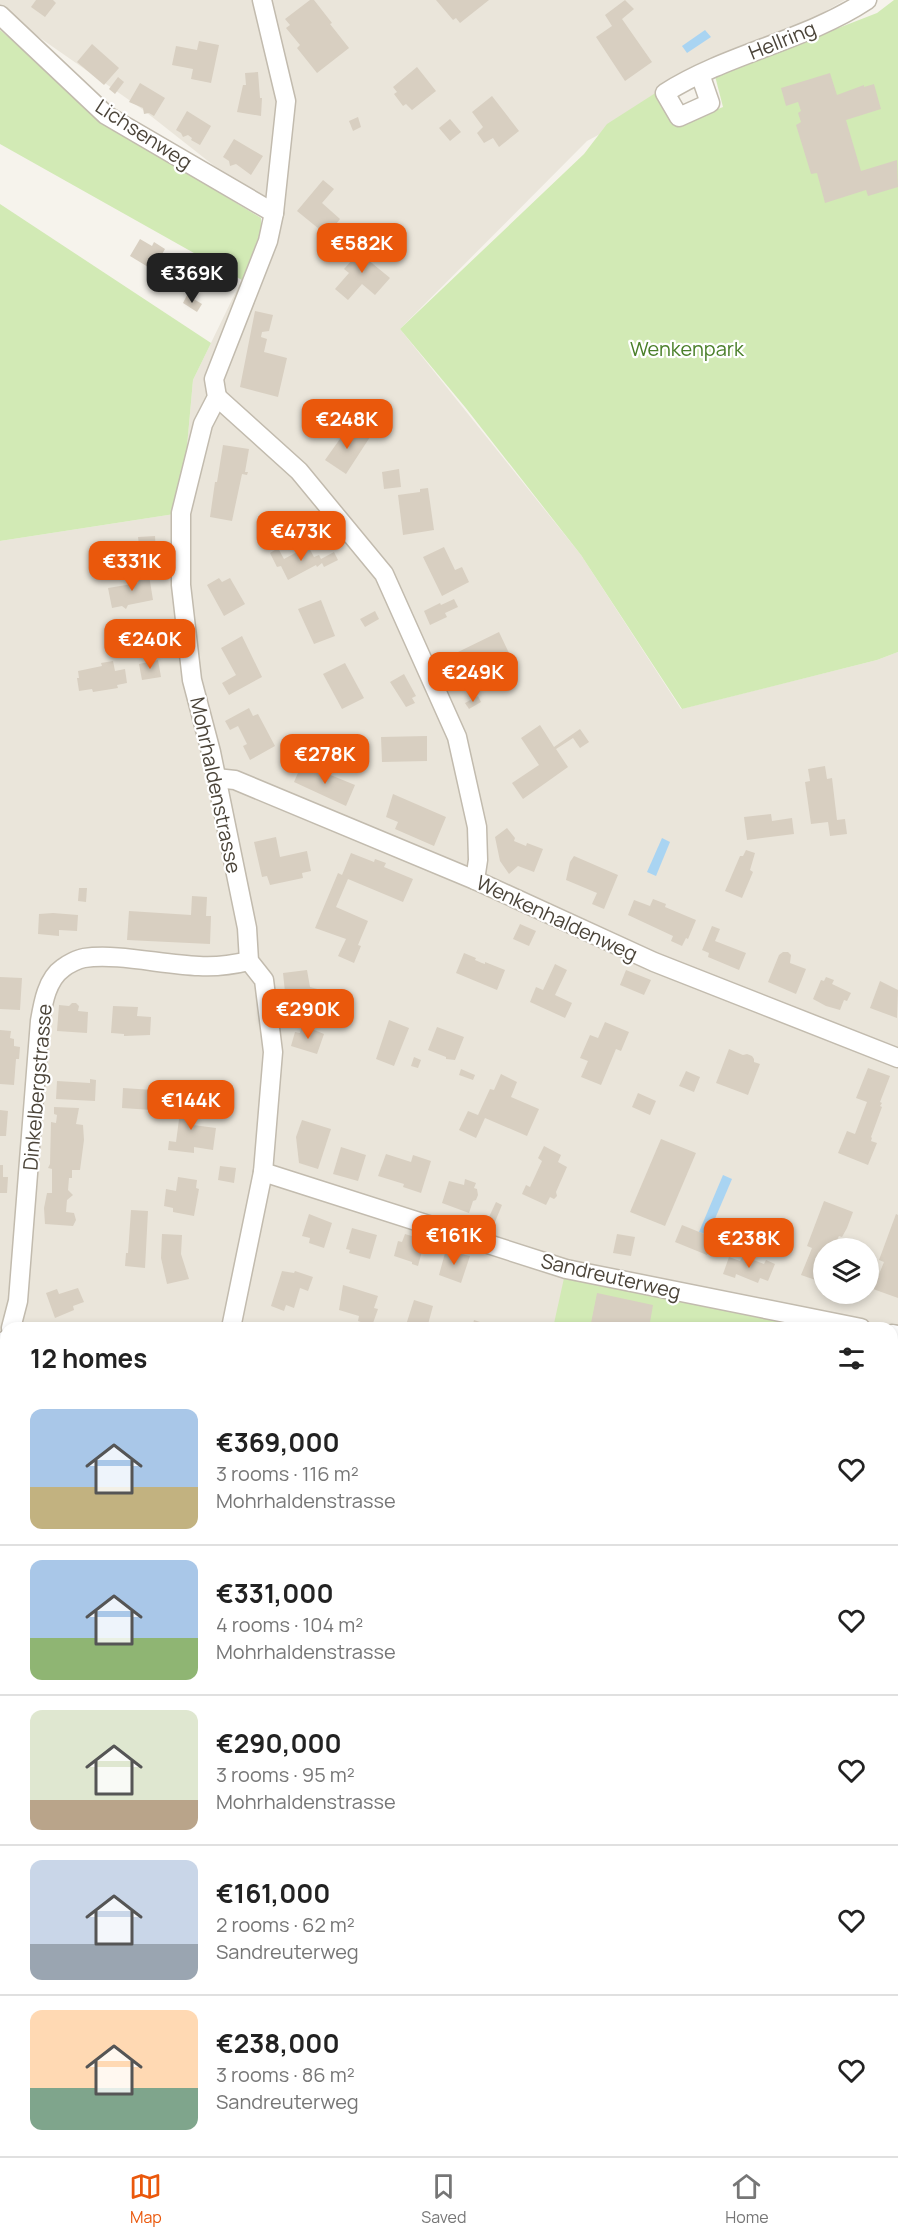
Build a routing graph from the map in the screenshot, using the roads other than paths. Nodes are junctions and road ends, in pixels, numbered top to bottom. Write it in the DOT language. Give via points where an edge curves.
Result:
graph roads {
  1 [pos="262,0"];
  2 [pos="867,0"];
  3 [pos="0,15"];
  4 [pos="697,75"];
  5 [pos="274,213"];
  6 [pos="217,397"];
  7 [pos="216,778"];
  8 [pos="475,880"];
  9 [pos="249,961"];
  10 [pos="898,1058"];
  11 [pos="263,1172"];
  12 [pos="13,1322"];
  13 [pos="232,1322"];
  14 [pos="831,1322"];
  1 -- 5 [label="street, Mohrhaldenstrasse" via="286,101"];
  2 -- 4 [label="street, Hellring" via="845,14"];
  3 -- 5 [label="street, Lichsenweg" via="106,115"];
  4 -- 4 [label="street, Hellring" via="710,103 679,117 665,93"];
  5 -- 6 [label="street, Mohrhaldenstrasse" via="270,236 214,379"];
  6 -- 7 [label="street, Mohrhaldenstrasse" via="203,424 181,513 181,585 192,680"];
  6 -- 8 [label="street" via="299,471 384,574 457,737 477,827"];
  7 -- 8 [label="street, Wenkenhaldenweg" via="235,780"];
  7 -- 9 [label="street, Mohrhaldenstrasse" via="247,928"];
  8 -- 10 [label="street, Wenkenhaldenweg" via="654,962"];
  9 -- 11 [label="street, Mohrhaldenstrasse" via="264,980 273,1052"];
  9 -- 12 [label="street, Dinkelbergstrasse" via="221,967 82,958 61,969 51,983 40,1021 18,1301"];
  11 -- 13 [label="street, Mohrhaldenstrasse"];
  11 -- 14 [label="street, Sandreuterweg" via="566,1269"];
}
